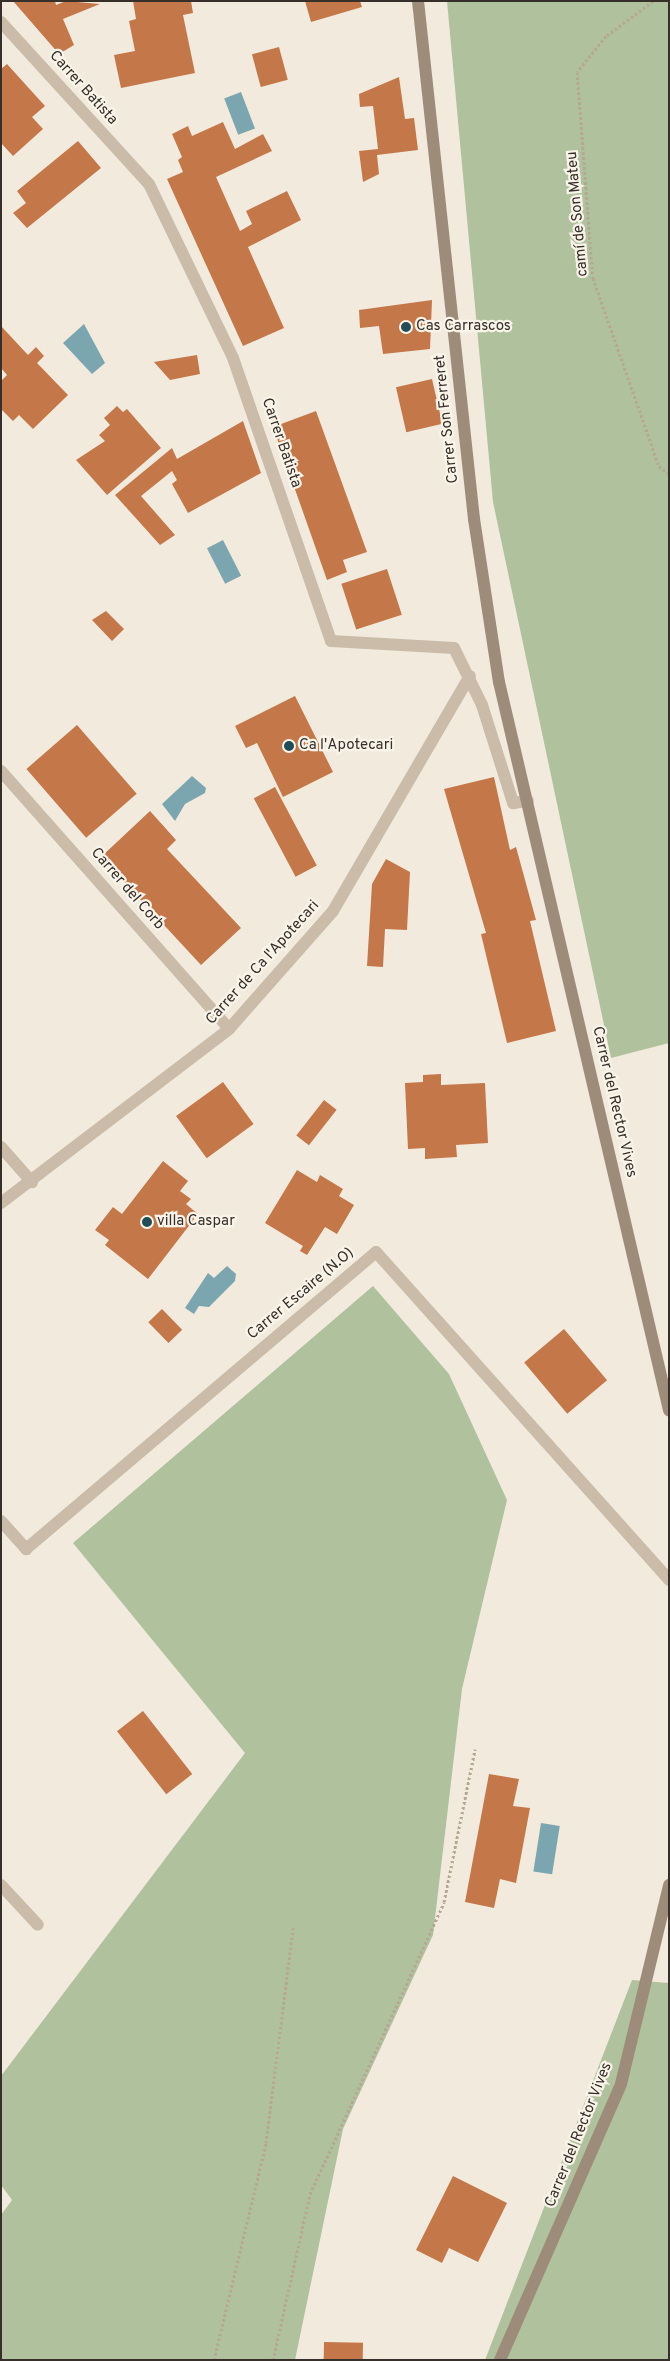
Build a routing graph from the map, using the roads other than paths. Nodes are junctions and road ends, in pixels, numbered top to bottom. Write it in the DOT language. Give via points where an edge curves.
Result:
graph roads {
  1 [pos="418,1"];
  2 [pos="1,22"];
  3 [pos="470,676"];
  4 [pos="1,771"];
  5 [pos="528,801"];
  6 [pos="229,1029"];
  7 [pos="1,1147"];
  8 [pos="32,1182"];
  9 [pos="1,1203"];
  10 [pos="669,1410"];
  11 [pos="1,1521"];
  12 [pos="669,1580"];
  13 [pos="1,1885"];
  14 [pos="669,1885"];
  15 [pos="38,1925"];
  16 [pos="500,2360"];
  1 -- 5 [label="street, Carrer Son Ferreret" via="474,519 499,682"];
  2 -- 3 [label="street, Carrer Batista" via="149,184 233,358 331,641 447,644 460,653"];
  3 -- 5 [label="street, Carrer Batista" via="513,802"];
  3 -- 6 [label="street, Carrer de Ca l'Apotecari" via="334,911"];
  4 -- 6 [label="street, Carrer del Corb"];
  5 -- 10 [label="street, Carrer del Rector Vives"];
  6 -- 8 [label="street, Carrer de Ca l'Apotecari"];
  7 -- 8 [label="street"];
  8 -- 9 [label="street, Carrer de Ca l'Apotecari"];
  11 -- 12 [label="street, Carrer Escaire (N.O)" via="26,1550 376,1252"];
  13 -- 15 [label="street"];
  14 -- 16 [label="street, Carrer del Rector Vives" via="621,2084"];
}
